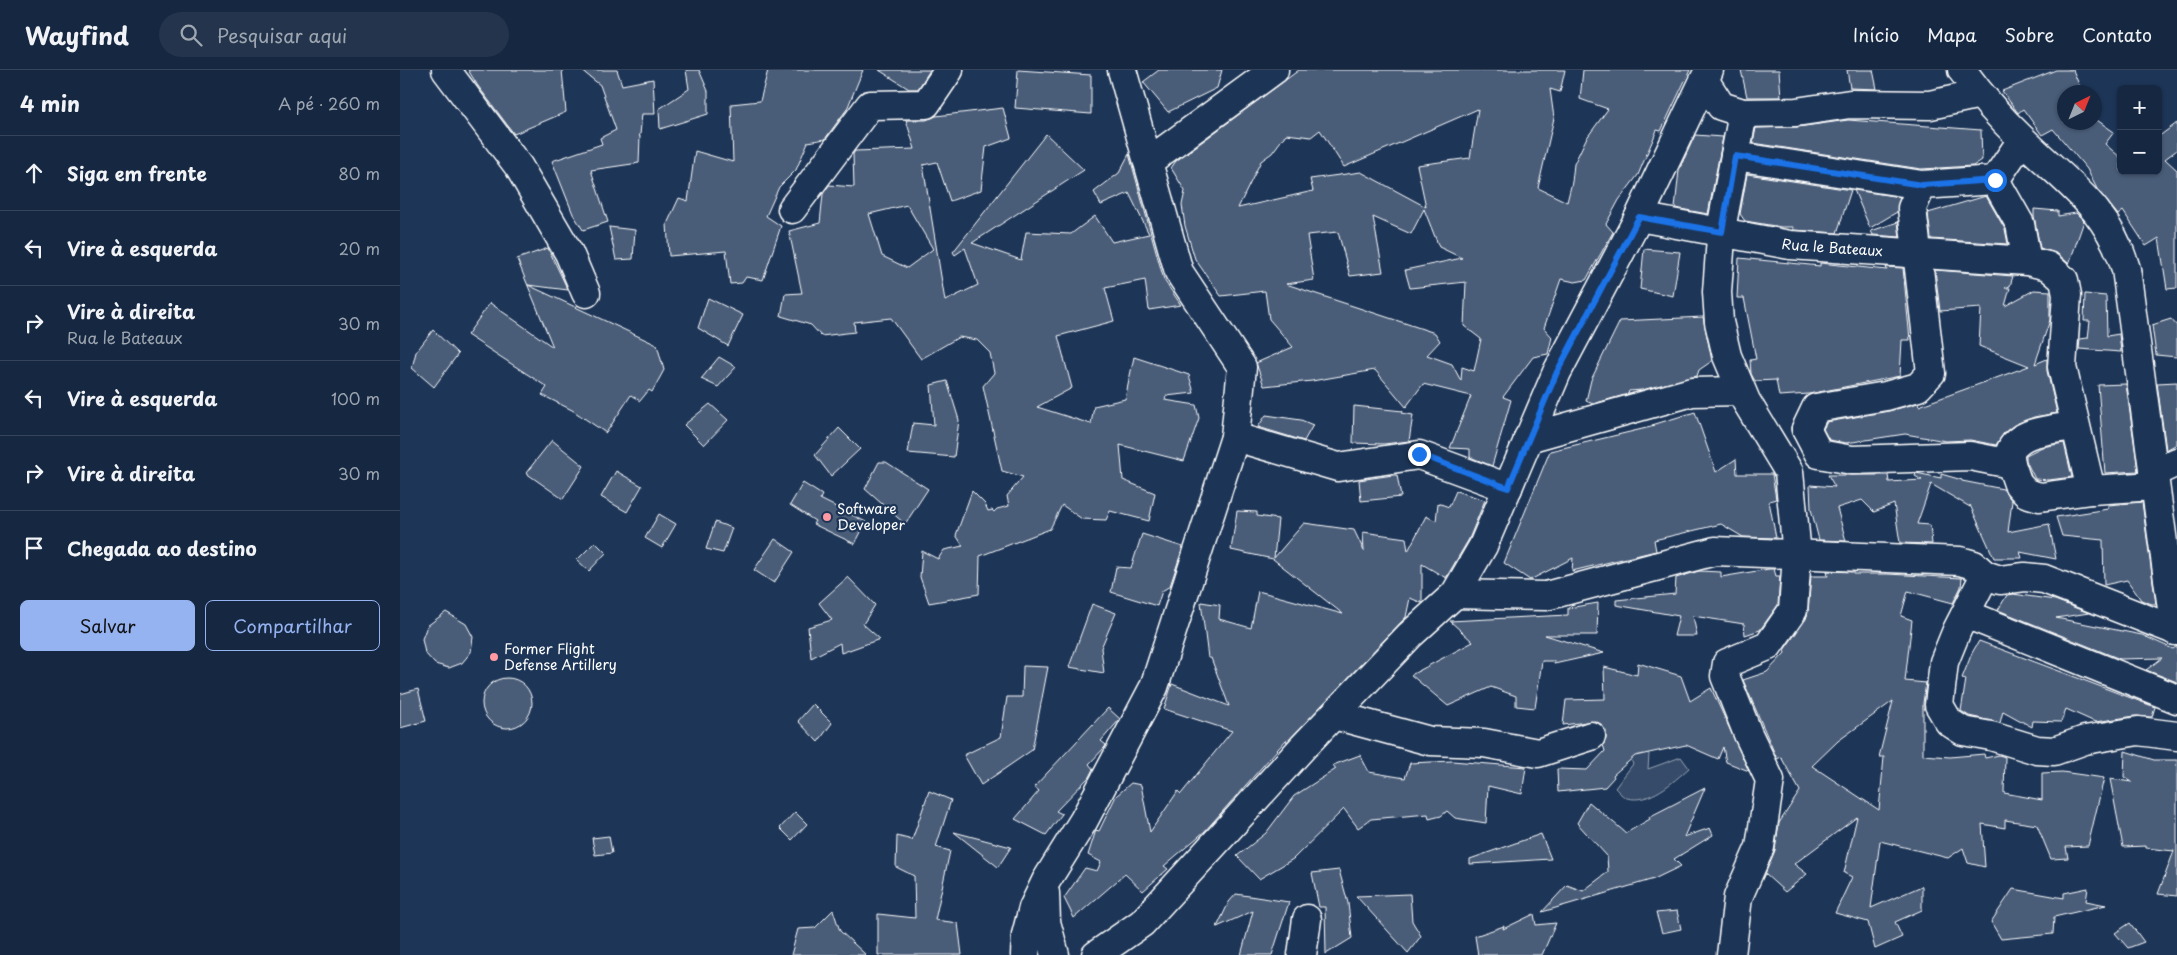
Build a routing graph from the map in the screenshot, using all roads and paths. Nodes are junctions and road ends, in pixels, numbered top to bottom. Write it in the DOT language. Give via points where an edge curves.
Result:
graph roads {
  1 [pos="446,70"];
  2 [pos="949,70"];
  3 [pos="1274,70"];
  4 [pos="1962,70"];
  5 [pos="1130,75"];
  6 [pos="1707,76"];
  7 [pos="1980,94"];
  8 [pos="1743,113"];
  9 [pos="2022,140"];
  10 [pos="1735,156"];
  11 [pos="1148,162"];
  12 [pos="1995,180"];
  13 [pos="1922,185"];
  14 [pos="792,209"];
  15 [pos="1639,217"];
  16 [pos="1722,232"];
  17 [pos="1918,253"];
  18 [pos="2027,261"];
  19 [pos="586,293"];
  20 [pos="1741,391"];
  21 [pos="2075,426"];
  22 [pos="1806,429"];
  23 [pos="1234,437"];
  24 [pos="1528,438"];
  25 [pos="1769,439"];
  26 [pos="2011,464"];
  27 [pos="2162,474"];
  28 [pos="1508,488"];
  29 [pos="2091,490"];
  30 [pos="1797,555"];
  31 [pos="1985,575"];
  32 [pos="1455,594"];
  33 [pos="1966,614"];
  34 [pos="2176,631"];
  35 [pos="2177,699"];
  36 [pos="1334,715"];
  37 [pos="1591,736"];
  38 [pos="2177,736"];
  39 [pos="1046,881"];
  40 [pos="1307,919"];
  41 [pos="1046,922"];
  42 [pos="1026,955"];
  43 [pos="1055,955"];
  44 [pos="1080,955"];
  45 [pos="1096,955"];
  46 [pos="1302,955"];
  47 [pos="1731,955"];
  1 -- 19 [label="street" via="519,168 569,253"];
  2 -- 14 [label="street" via="926,104 870,106"];
  3 -- 11 [label="street"];
  4 -- 7 [label="street"];
  5 -- 11 [label="street"];
  6 -- 8 [label="street" via="1721,106"];
  6 -- 15 [label="street"];
  7 -- 8 [label="street" via="1930,105 1850,104 1796,112"];
  7 -- 9 [label="street"];
  8 -- 10 [label="street"];
  9 -- 12 [label="street"];
  9 -- 27 [label="street" via="2096,210 2119,247 2126,269"];
  10 -- 13 [label="street"];
  10 -- 16 [label="street"];
  11 -- 23 [label="street" via="1179,272 1242,367"];
  12 -- 13 [label="street"];
  12 -- 18 [label="street" via="2020,224"];
  13 -- 17 [label="street" via="1912,208"];
  15 -- 16 [label="street, Rua le Bateaux"];
  15 -- 24 [label="street" via="1557,372"];
  16 -- 17 [label="street, Rua le Bateaux" via="1790,245"];
  16 -- 20 [label="street" via="1717,292 1720,322 1727,356"];
  17 -- 18 [label="street, Rua le Bateaux"];
  17 -- 22 [label="street" via="1931,373 1918,387 1816,408"];
  18 -- 21 [label="street, Rua le Bateaux" via="2048,266 2064,280 2067,295 2062,366"];
  20 -- 24 [label="street" via="1692,392"];
  20 -- 25 [label="street"];
  21 -- 26 [label="street" via="2036,432 2018,441 2010,453"];
  21 -- 29 [label="street"];
  22 -- 25 [label="street"];
  22 -- 26 [label="street" via="1819,454 1852,460 1970,456"];
  23 -- 28 [label="street" via="1338,467 1419,454"];
  23 -- 39 [label="street" via="1154,687 1084,820"];
  24 -- 28 [label="street"];
  25 -- 30 [label="street" via="1789,472"];
  26 -- 29 [label="street" via="2018,484 2026,493 2040,497"];
  27 -- 29 [label="street"];
  27 -- 34 [label="street"];
  28 -- 32 [label="street" via="1483,546"];
  30 -- 31 [label="street" via="1960,561 1974,565"];
  30 -- 32 [label="street" via="1715,551 1546,596"];
  30 -- 47 [label="street" via="1793,610 1768,646 1727,663 1725,676 1770,780 1760,847 1738,897"];
  31 -- 33 [label="street"];
  31 -- 34 [label="street" via="2000,580 2044,579"];
  32 -- 36 [label="street" via="1410,635"];
  33 -- 35 [label="street"];
  33 -- 38 [label="street" via="1944,662 1939,705 1949,722 1963,731 2037,750 2054,751 2085,740 2138,731"];
  36 -- 37 [label="street" via="1430,741 1484,744 1538,753"];
  36 -- 45 [label="street" via="1142,923"];
  39 -- 41 [label="street"];
  39 -- 42 [label="street" via="1033,908 1026,935"];
  40 -- 46 [label="street"];
  41 -- 43 [label="street"];
  41 -- 44 [label="street" via="1062,945"];
}
